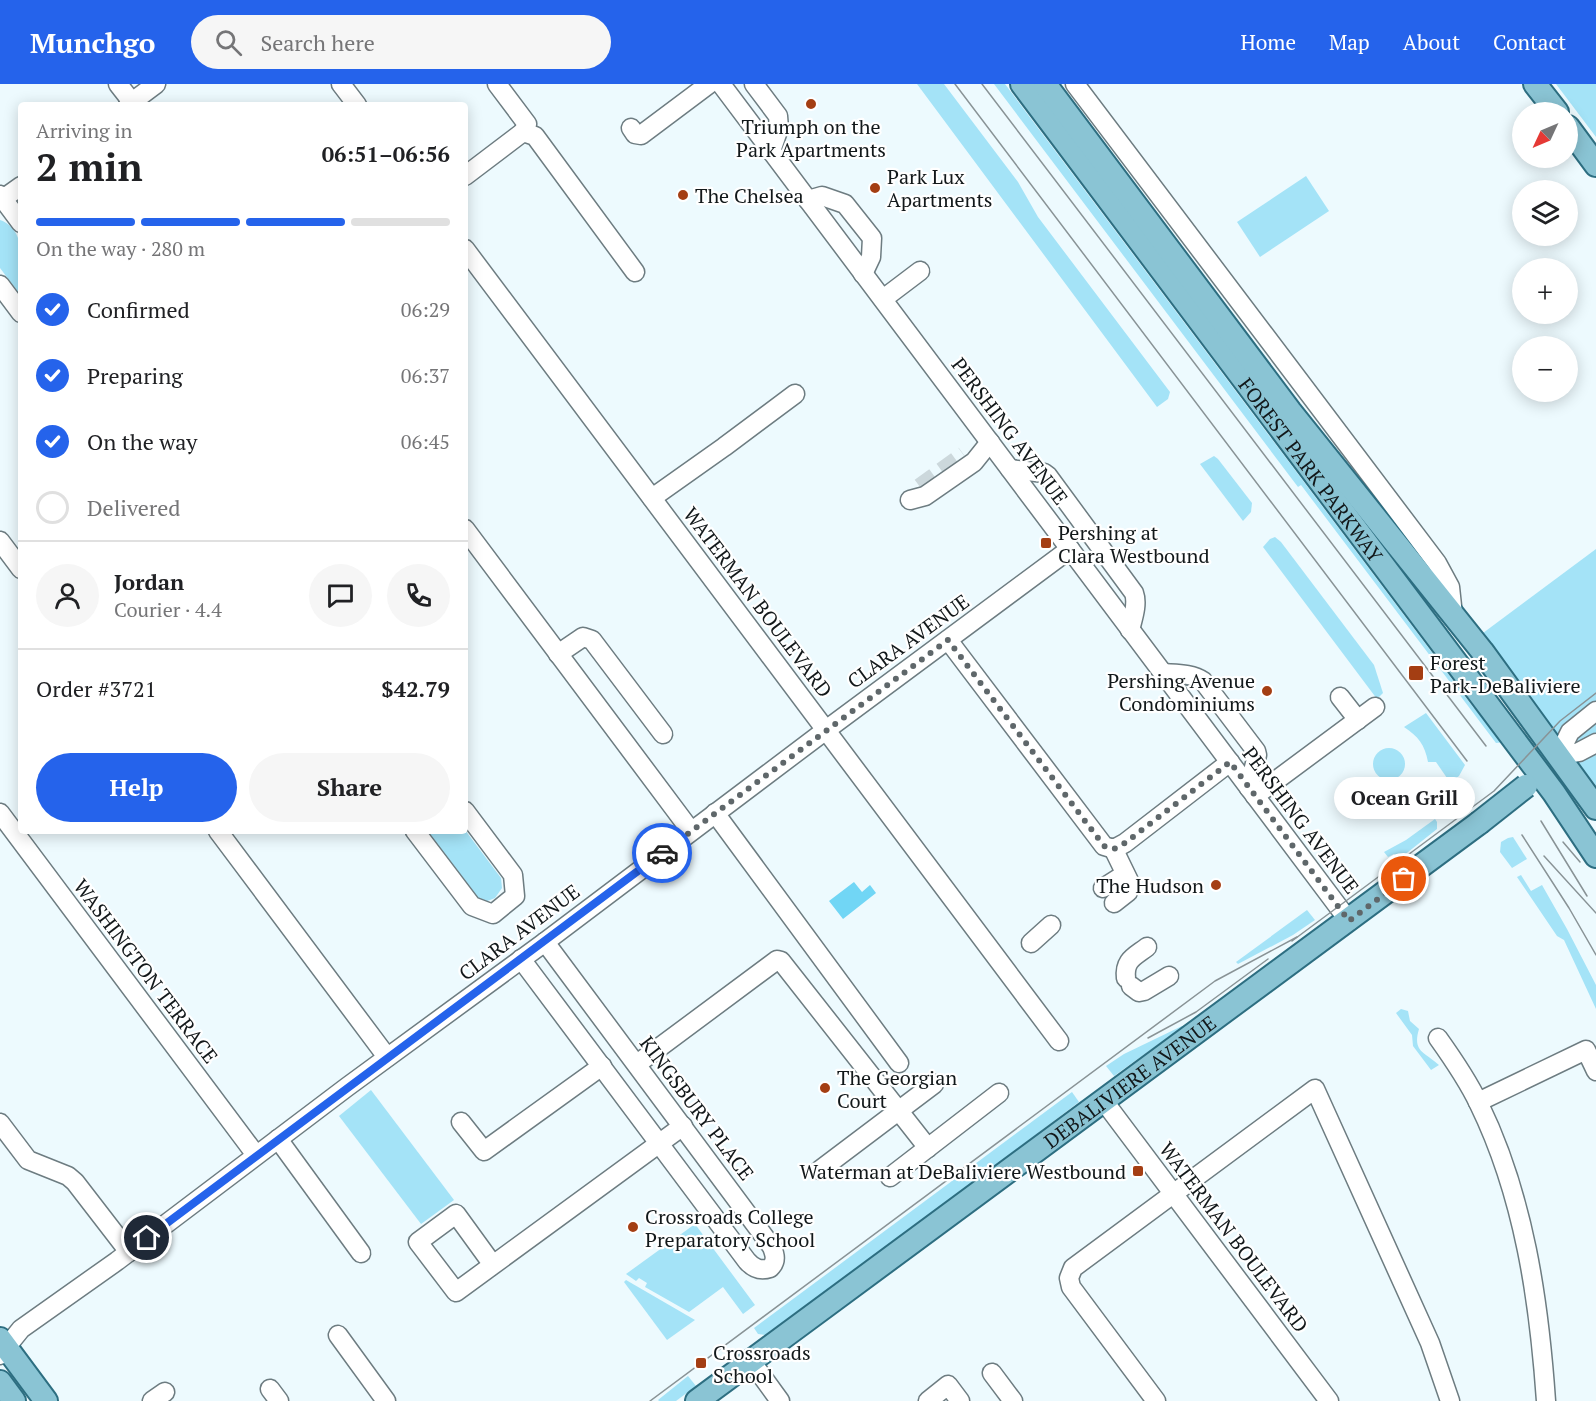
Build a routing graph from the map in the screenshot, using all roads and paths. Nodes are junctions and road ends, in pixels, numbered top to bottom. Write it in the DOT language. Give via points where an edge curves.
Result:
graph roads {
  1 [pos="118,84"];
  2 [pos="156,84"];
  3 [pos="341,84"];
  4 [pos="497,84"];
  5 [pos="709,84"];
  6 [pos="721,84"];
  7 [pos="754,84"];
  8 [pos="1022,84"];
  9 [pos="1045,84"];
  10 [pos="1075,84"];
  11 [pos="1535,84"];
  12 [pos="137,102"];
  13 [pos="355,102"];
  14 [pos="1549,102"];
  15 [pos="631,128"];
  16 [pos="523,132"];
  17 [pos="1578,141"];
  18 [pos="771,151"];
  19 [pos="1596,165"];
  20 [pos="468,174"];
  21 [pos="18,188"];
  22 [pos="1,198"];
  23 [pos="808,200"];
  24 [pos="18,219"];
  25 [pos="468,253"];
  26 [pos="920,271"];
  27 [pos="635,272"];
  28 [pos="863,274"];
  29 [pos="0,285"];
  30 [pos="883,299"];
  31 [pos="18,309"];
  32 [pos="795,394"];
  33 [pos="990,442"];
  34 [pos="964,454"];
  35 [pos="1010,469"];
  36 [pos="920,487"];
  37 [pos="652,498"];
  38 [pos="468,533"];
  39 [pos="0,541"];
  40 [pos="1070,549"];
  41 [pos="18,565"];
  42 [pos="1453,615"];
  43 [pos="1130,630"];
  44 [pos="948,640"];
  45 [pos="558,654"];
  46 [pos="1162,673"];
  47 [pos="1340,697"];
  48 [pos="1375,707"];
  49 [pos="1596,711"];
  50 [pos="1358,720"];
  51 [pos="826,730"];
  52 [pos="663,734"];
  53 [pos="1596,744"];
  54 [pos="1558,756"];
  55 [pos="1230,762"];
  56 [pos="1533,780"];
  57 [pos="1252,792"];
  58 [pos="1596,808"];
  59 [pos="0,813"];
  60 [pos="715,813"];
  61 [pos="468,815"];
  62 [pos="691,831"];
  63 [pos="220,834"];
  64 [pos="417,834"];
  65 [pos="1113,848"];
  66 [pos="1596,856"];
  67 [pos="1125,874"];
  68 [pos="1103,888"];
  69 [pos="1114,903"];
  70 [pos="1349,921"];
  71 [pos="1051,925"];
  72 [pos="545,942"];
  73 [pos="1031,943"];
  74 [pos="1147,947"];
  75 [pos="521,959"];
  76 [pos="1168,976"];
  77 [pos="1438,1038"];
  78 [pos="1059,1041"];
  79 [pos="387,1058"];
  80 [pos="898,1063"];
  81 [pos="637,1064"];
  82 [pos="602,1066"];
  83 [pos="1596,1071"];
  84 [pos="934,1083"];
  85 [pos="999,1093"];
  86 [pos="1103,1100"];
  87 [pos="1478,1102"];
  88 [pos="898,1110"];
  89 [pos="461,1122"];
  90 [pos="0,1123"];
  91 [pos="682,1126"];
  92 [pos="278,1139"];
  93 [pos="653,1147"];
  94 [pos="928,1148"];
  95 [pos="256,1155"];
  96 [pos="819,1170"];
  97 [pos="890,1177"];
  98 [pos="1174,1194"];
  99 [pos="129,1252"];
  100 [pos="361,1253"];
  101 [pos="494,1265"];
  102 [pos="338,1335"];
  103 [pos="2,1347"];
  104 [pos="751,1361"];
  105 [pos="992,1372"];
  106 [pos="0,1382"];
  107 [pos="14,1401"];
  108 [pos="46,1401"];
  109 [pos="386,1401"];
  110 [pos="697,1401"];
  111 [pos="780,1401"];
  112 [pos="928,1401"];
  113 [pos="960,1401"];
  114 [pos="1013,1401"];
  115 [pos="1156,1401"];
  116 [pos="1329,1401"];
  117 [pos="1450,1401"];
  118 [pos="1546,1401"];
  1 -- 12 [label="street"];
  2 -- 12 [label="street"];
  3 -- 13 [label="street"];
  4 -- 16 [label="street" via="526,124"];
  5 -- 15 [label="street" via="641,135"];
  6 -- 18 [label="street, PERSHING AVENUE"];
  7 -- 18 [label="street" via="778,116 779,128"];
  8 -- 56 [label="main road, FOREST PARK PARKWAY"];
  9 -- 42 [label="main road, FOREST PARK PARKWAY" via="1290,411"];
  10 -- 42 [label="street" via="1437,563 1450,587"];
  11 -- 14 [label="main road"];
  16 -- 20 [label="street"];
  16 -- 27 [label="street" via="535,136"];
  17 -- 19 [label="main road"];
  18 -- 23 [label="street, PERSHING AVENUE"];
  21 -- 22 [label="street"];
  22 -- 24 [label="street"];
  23 -- 28 [label="street, PERSHING AVENUE"];
  23 -- 28 [label="street" via="822,196 845,204 872,238 872,257"];
  25 -- 37 [label="street, WATERMAN BOULEVARD"];
  26 -- 30 [label="street"];
  28 -- 30 [label="street, PERSHING AVENUE"];
  29 -- 31 [label="street"];
  30 -- 33 [label="street, PERSHING AVENUE"];
  32 -- 37 [label="street"];
  33 -- 34 [label="street"];
  33 -- 35 [label="street, PERSHING AVENUE"];
  33 -- 36 [label="street" via="974,462 925,496 910,500"];
  35 -- 40 [label="street, PERSHING AVENUE"];
  35 -- 43 [label="street" via="1048,476 1134,593"];
  37 -- 51 [label="street, WATERMAN BOULEVARD"];
  38 -- 45 [label="street"];
  39 -- 41 [label="street"];
  40 -- 43 [label="street, PERSHING AVENUE"];
  40 -- 44 [label="street, CLARA AVENUE"];
  42 -- 54 [label="main road, FOREST PARK PARKWAY"];
  43 -- 46 [label="street, PERSHING AVENUE"];
  44 -- 51 [label="street, CLARA AVENUE"];
  44 -- 65 [label="street" via="1104,846"];
  45 -- 52 [label="street" via="583,637 592,640"];
  45 -- 62 [label="street"];
  46 -- 55 [label="street, PERSHING AVENUE"];
  46 -- 57 [label="street" via="1203,681 1256,751"];
  47 -- 50 [label="street"];
  48 -- 50 [label="street"];
  49 -- 54 [label="street, DEBALIVIERE AVENUE" via="1570,732"];
  50 -- 57 [label="street"];
  51 -- 60 [label="street, CLARA AVENUE"];
  51 -- 78 [label="street, WATERMAN BOULEVARD"];
  53 -- 54 [label="street"];
  54 -- 56 [label="main road, DEBALIVIERE AVENUE"];
  54 -- 58 [label="main road, FOREST PARK PARKWAY"];
  55 -- 57 [label="street, PERSHING AVENUE"];
  55 -- 65 [label="street" via="1125,843"];
  56 -- 66 [label="main road, FOREST PARK PARKWAY" via="1581,831"];
  56 -- 70 [label="main road, DEBALIVIERE AVENUE, bridge"];
  57 -- 70 [label="street, PERSHING AVENUE"];
  59 -- 95 [label="street, WASHINGTON TERRACE"];
  60 -- 62 [label="street, CLARA AVENUE"];
  60 -- 80 [label="street"];
  61 -- 64 [label="street" via="513,875 515,896 493,914 472,906"];
  62 -- 72 [label="street, CLARA AVENUE"];
  63 -- 79 [label="street"];
  65 -- 67 [label="street"];
  67 -- 68 [label="street"];
  67 -- 69 [label="street" via="1130,883 1128,892"];
  70 -- 86 [label="main road, DEBALIVIERE AVENUE"];
  71 -- 73 [label="street"];
  72 -- 75 [label="street, CLARA AVENUE"];
  72 -- 81 [label="street, KINGSBURY PLACE"];
  74 -- 76 [label="street" via="1125,968 1129,982 1138,992"];
  75 -- 79 [label="street, CLARA AVENUE"];
  75 -- 82 [label="street, KINGSBURY PLACE"];
  77 -- 87 [label="street"];
  79 -- 92 [label="street, CLARA AVENUE"];
  81 -- 88 [label="street" via="777,960"];
  81 -- 91 [label="street, KINGSBURY PLACE"];
  82 -- 89 [label="street" via="484,1151"];
  82 -- 93 [label="street, KINGSBURY PLACE"];
  83 -- 87 [label="street" via="1586,1050"];
  84 -- 88 [label="street"];
  85 -- 94 [label="street"];
  86 -- 98 [label="street, WATERMAN BOULEVARD"];
  86 -- 104 [label="main road, DEBALIVIERE AVENUE"];
  87 -- 118 [label="street" via="1508,1176 1521,1225 1534,1290"];
  88 -- 94 [label="street"];
  88 -- 96 [label="street"];
  90 -- 99 [label="street" via="28,1160 75,1182"];
  91 -- 93 [label="street"];
  91 -- 93 [label="street, KINGSBURY PLACE" via="772,1247 775,1263 771,1268 752,1267"];
  92 -- 95 [label="street, CLARA AVENUE"];
  92 -- 100 [label="street"];
  93 -- 101 [label="street"];
  94 -- 97 [label="street"];
  95 -- 99 [label="street, CLARA AVENUE"];
  98 -- 115 [label="street" via="1073,1268 1069,1278 1071,1287"];
  98 -- 116 [label="street, WATERMAN BOULEVARD"];
  98 -- 117 [label="street" via="1315,1089 1426,1333"];
  99 -- 103 [label="street, CLARA AVENUE" via="21,1329"];
  102 -- 109 [label="street"];
  103 -- 108 [label="main road"];
  104 -- 110 [label="main road, DEBALIVIERE AVENUE"];
  104 -- 111 [label="street"];
  105 -- 114 [label="street"];
  106 -- 107 [label="main road"];
  112 -- 113 [label="street" via="948,1385"];
}
